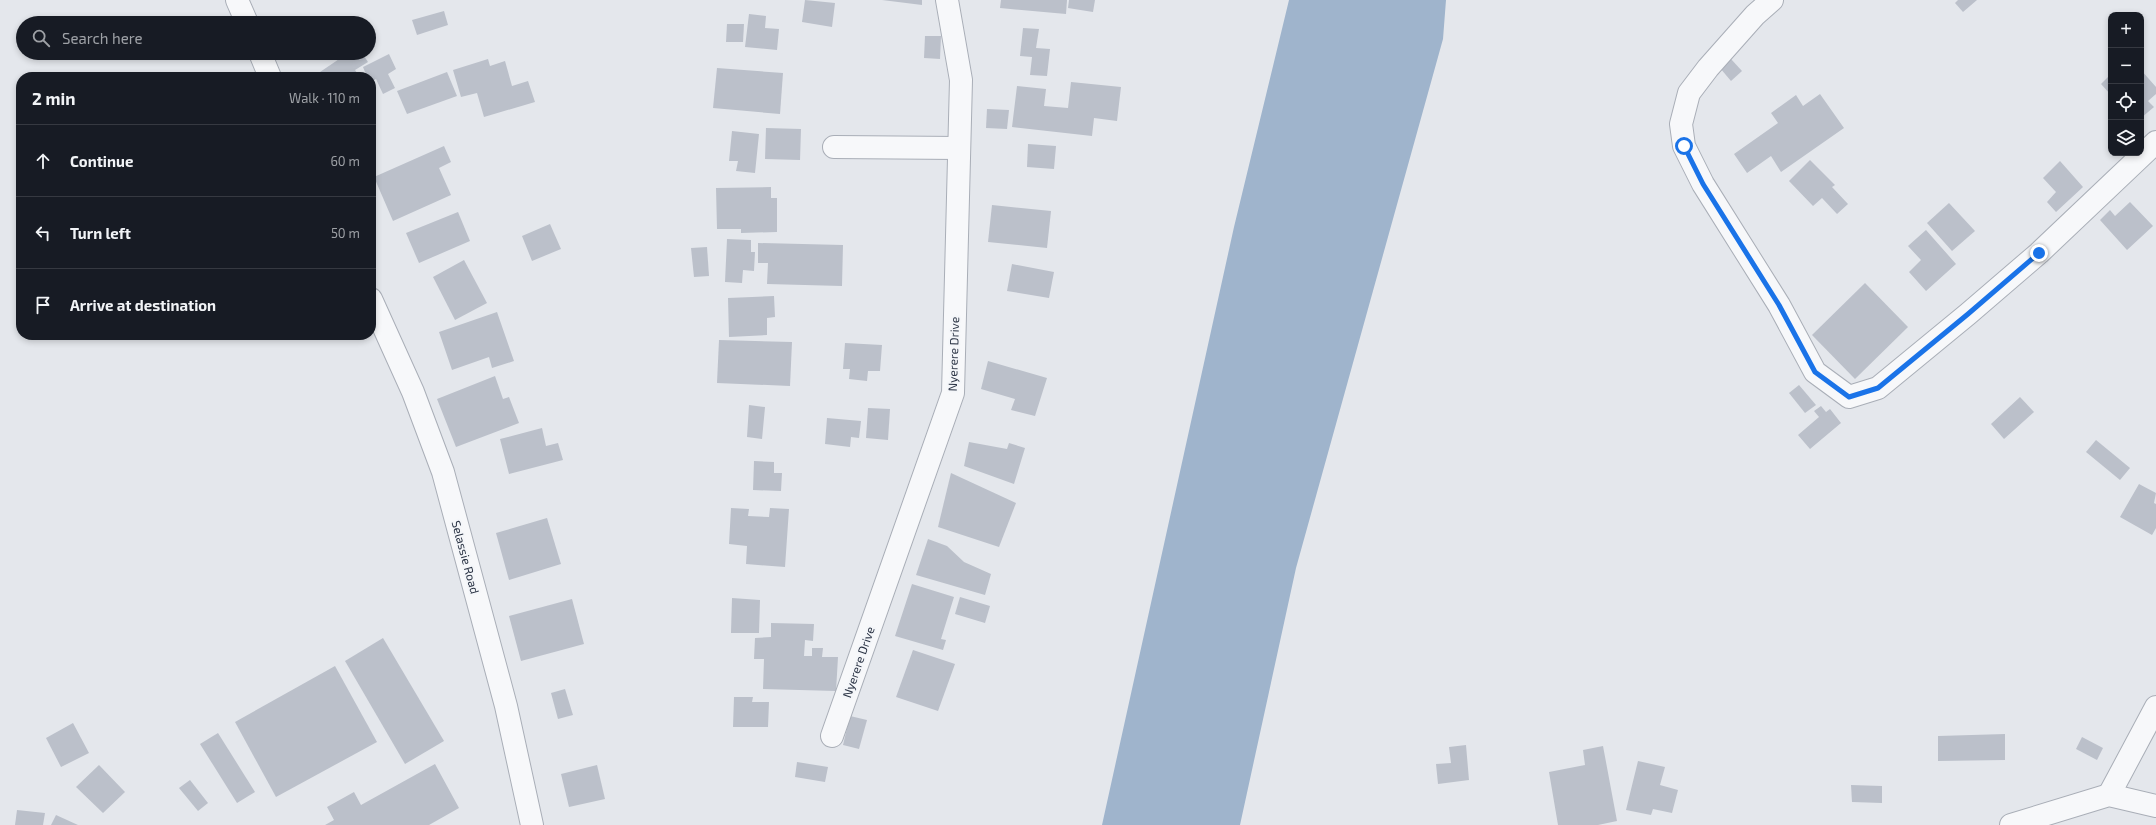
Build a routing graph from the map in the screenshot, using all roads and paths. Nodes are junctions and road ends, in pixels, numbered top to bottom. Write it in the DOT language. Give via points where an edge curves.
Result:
graph roads {
  1 [pos="237,0"];
  2 [pos="947,0"];
  3 [pos="1772,0"];
  4 [pos="244,16"];
  5 [pos="263,60"];
  6 [pos="268,72"];
  7 [pos="2156,142"];
  8 [pos="834,147"];
  9 [pos="960,148"];
  10 [pos="376,310"];
  11 [pos="2156,707"];
  12 [pos="832,736"];
  13 [pos="2109,795"];
  14 [pos="2156,806"];
  15 [pos="532,825"];
  16 [pos="2011,825"];
  1 -- 4 [label="street"];
  2 -- 9 [label="street, Nyerere Drive" via="961,80"];
  3 -- 7 [label="street" via="1755,15 1708,68 1690,93 1681,124 1684,146 1703,184 1779,305 1815,372 1849,397 1878,388 1968,314 2039,253"];
  5 -- 6 [label="street"];
  8 -- 9 [label="street"];
  9 -- 12 [label="street, Nyerere Drive" via="953,393"];
  10 -- 15 [label="street, Selassie Road" via="414,392 443,472 506,706"];
  11 -- 13 [label="street"];
  13 -- 14 [label="street"];
  13 -- 16 [label="street"];
}
